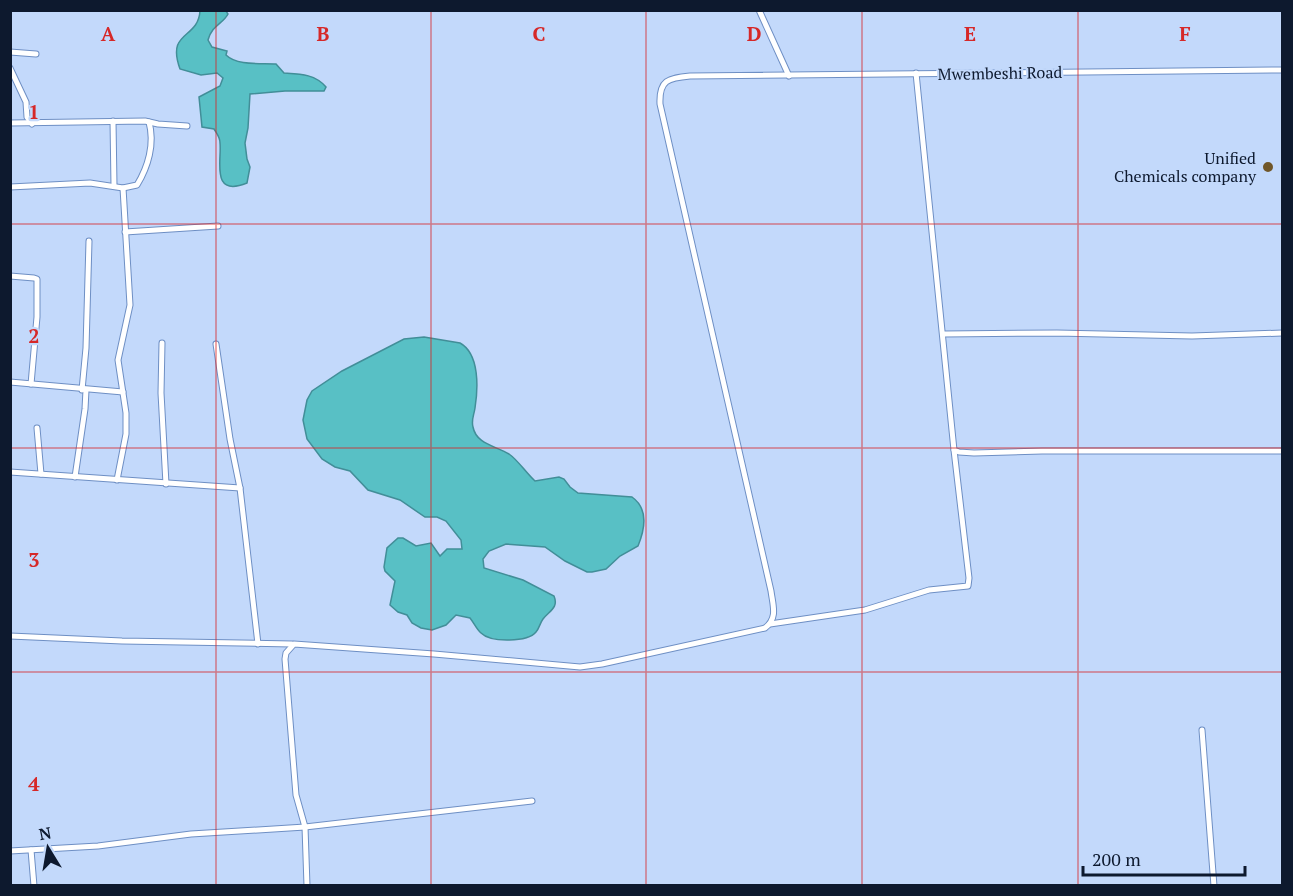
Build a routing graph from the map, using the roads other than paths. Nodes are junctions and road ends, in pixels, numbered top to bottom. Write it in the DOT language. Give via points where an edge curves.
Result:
graph roads {
  1 [pos="759,10"];
  2 [pos="10,52"];
  3 [pos="36,54"];
  4 [pos="10,68"];
  5 [pos="1282,70"];
  6 [pos="916,73"];
  7 [pos="789,76"];
  8 [pos="113,121"];
  9 [pos="149,122"];
  10 [pos="10,123"];
  11 [pos="32,124"];
  12 [pos="187,126"];
  13 [pos="114,186"];
  14 [pos="10,187"];
  15 [pos="123,188"];
  16 [pos="218,226"];
  17 [pos="125,232"];
  18 [pos="89,241"];
  19 [pos="10,276"];
  20 [pos="1282,333"];
  21 [pos="944,334"];
  22 [pos="162,343"];
  23 [pos="216,344"];
  24 [pos="10,382"];
  25 [pos="32,384"];
  26 [pos="84,390"];
  27 [pos="123,392"];
  28 [pos="37,428"];
  29 [pos="954,450"];
  30 [pos="1282,451"];
  31 [pos="10,472"];
  32 [pos="41,474"];
  33 [pos="75,477"];
  34 [pos="117,480"];
  35 [pos="166,484"];
  36 [pos="240,488"];
  37 [pos="770,624"];
  38 [pos="10,636"];
  39 [pos="258,644"];
  40 [pos="294,644"];
  41 [pos="1202,730"];
  42 [pos="532,801"];
  43 [pos="305,827"];
  44 [pos="31,850"];
  45 [pos="10,851"];
  46 [pos="34,885"];
  47 [pos="307,885"];
  48 [pos="1214,885"];
  1 -- 7 [label="street"];
  2 -- 3 [label="street"];
  4 -- 11 [label="street"];
  5 -- 6 [label="street, Mwembeshi Road"];
  6 -- 7 [label="street, Mwembeshi Road"];
  6 -- 21 [label="street"];
  7 -- 37 [label="street, Mwembeshi Road" via="674,78 665,81 660,94 771,591 774,615"];
  8 -- 9 [label="street"];
  8 -- 11 [label="street"];
  8 -- 13 [label="street"];
  9 -- 12 [label="street"];
  9 -- 15 [label="street" via="147,167 137,185"];
  10 -- 11 [label="street"];
  13 -- 14 [label="street" via="90,183"];
  13 -- 15 [label="street"];
  15 -- 17 [label="street"];
  16 -- 17 [label="street"];
  17 -- 27 [label="street" via="130,305 118,360"];
  18 -- 26 [label="street"];
  19 -- 25 [label="street" via="37,279"];
  20 -- 21 [label="street"];
  21 -- 29 [label="street"];
  22 -- 35 [label="street"];
  23 -- 36 [label="street"];
  24 -- 25 [label="street"];
  25 -- 26 [label="street"];
  26 -- 27 [label="street"];
  26 -- 33 [label="street"];
  27 -- 34 [label="street" via="126,434"];
  28 -- 32 [label="street"];
  29 -- 30 [label="street"];
  29 -- 37 [label="street" via="968,586 929,591 865,610"];
  31 -- 32 [label="street"];
  32 -- 33 [label="street"];
  33 -- 34 [label="street"];
  34 -- 35 [label="street"];
  35 -- 36 [label="street"];
  36 -- 39 [label="street"];
  37 -- 40 [label="street" via="689,646 580,667"];
  38 -- 39 [label="street"];
  39 -- 40 [label="street"];
  40 -- 43 [label="street" via="285,653 285,659 296,795"];
  41 -- 48 [label="street"];
  42 -- 43 [label="street"];
  43 -- 44 [label="street"];
  43 -- 47 [label="street"];
  44 -- 45 [label="street"];
  44 -- 46 [label="street"];
}
